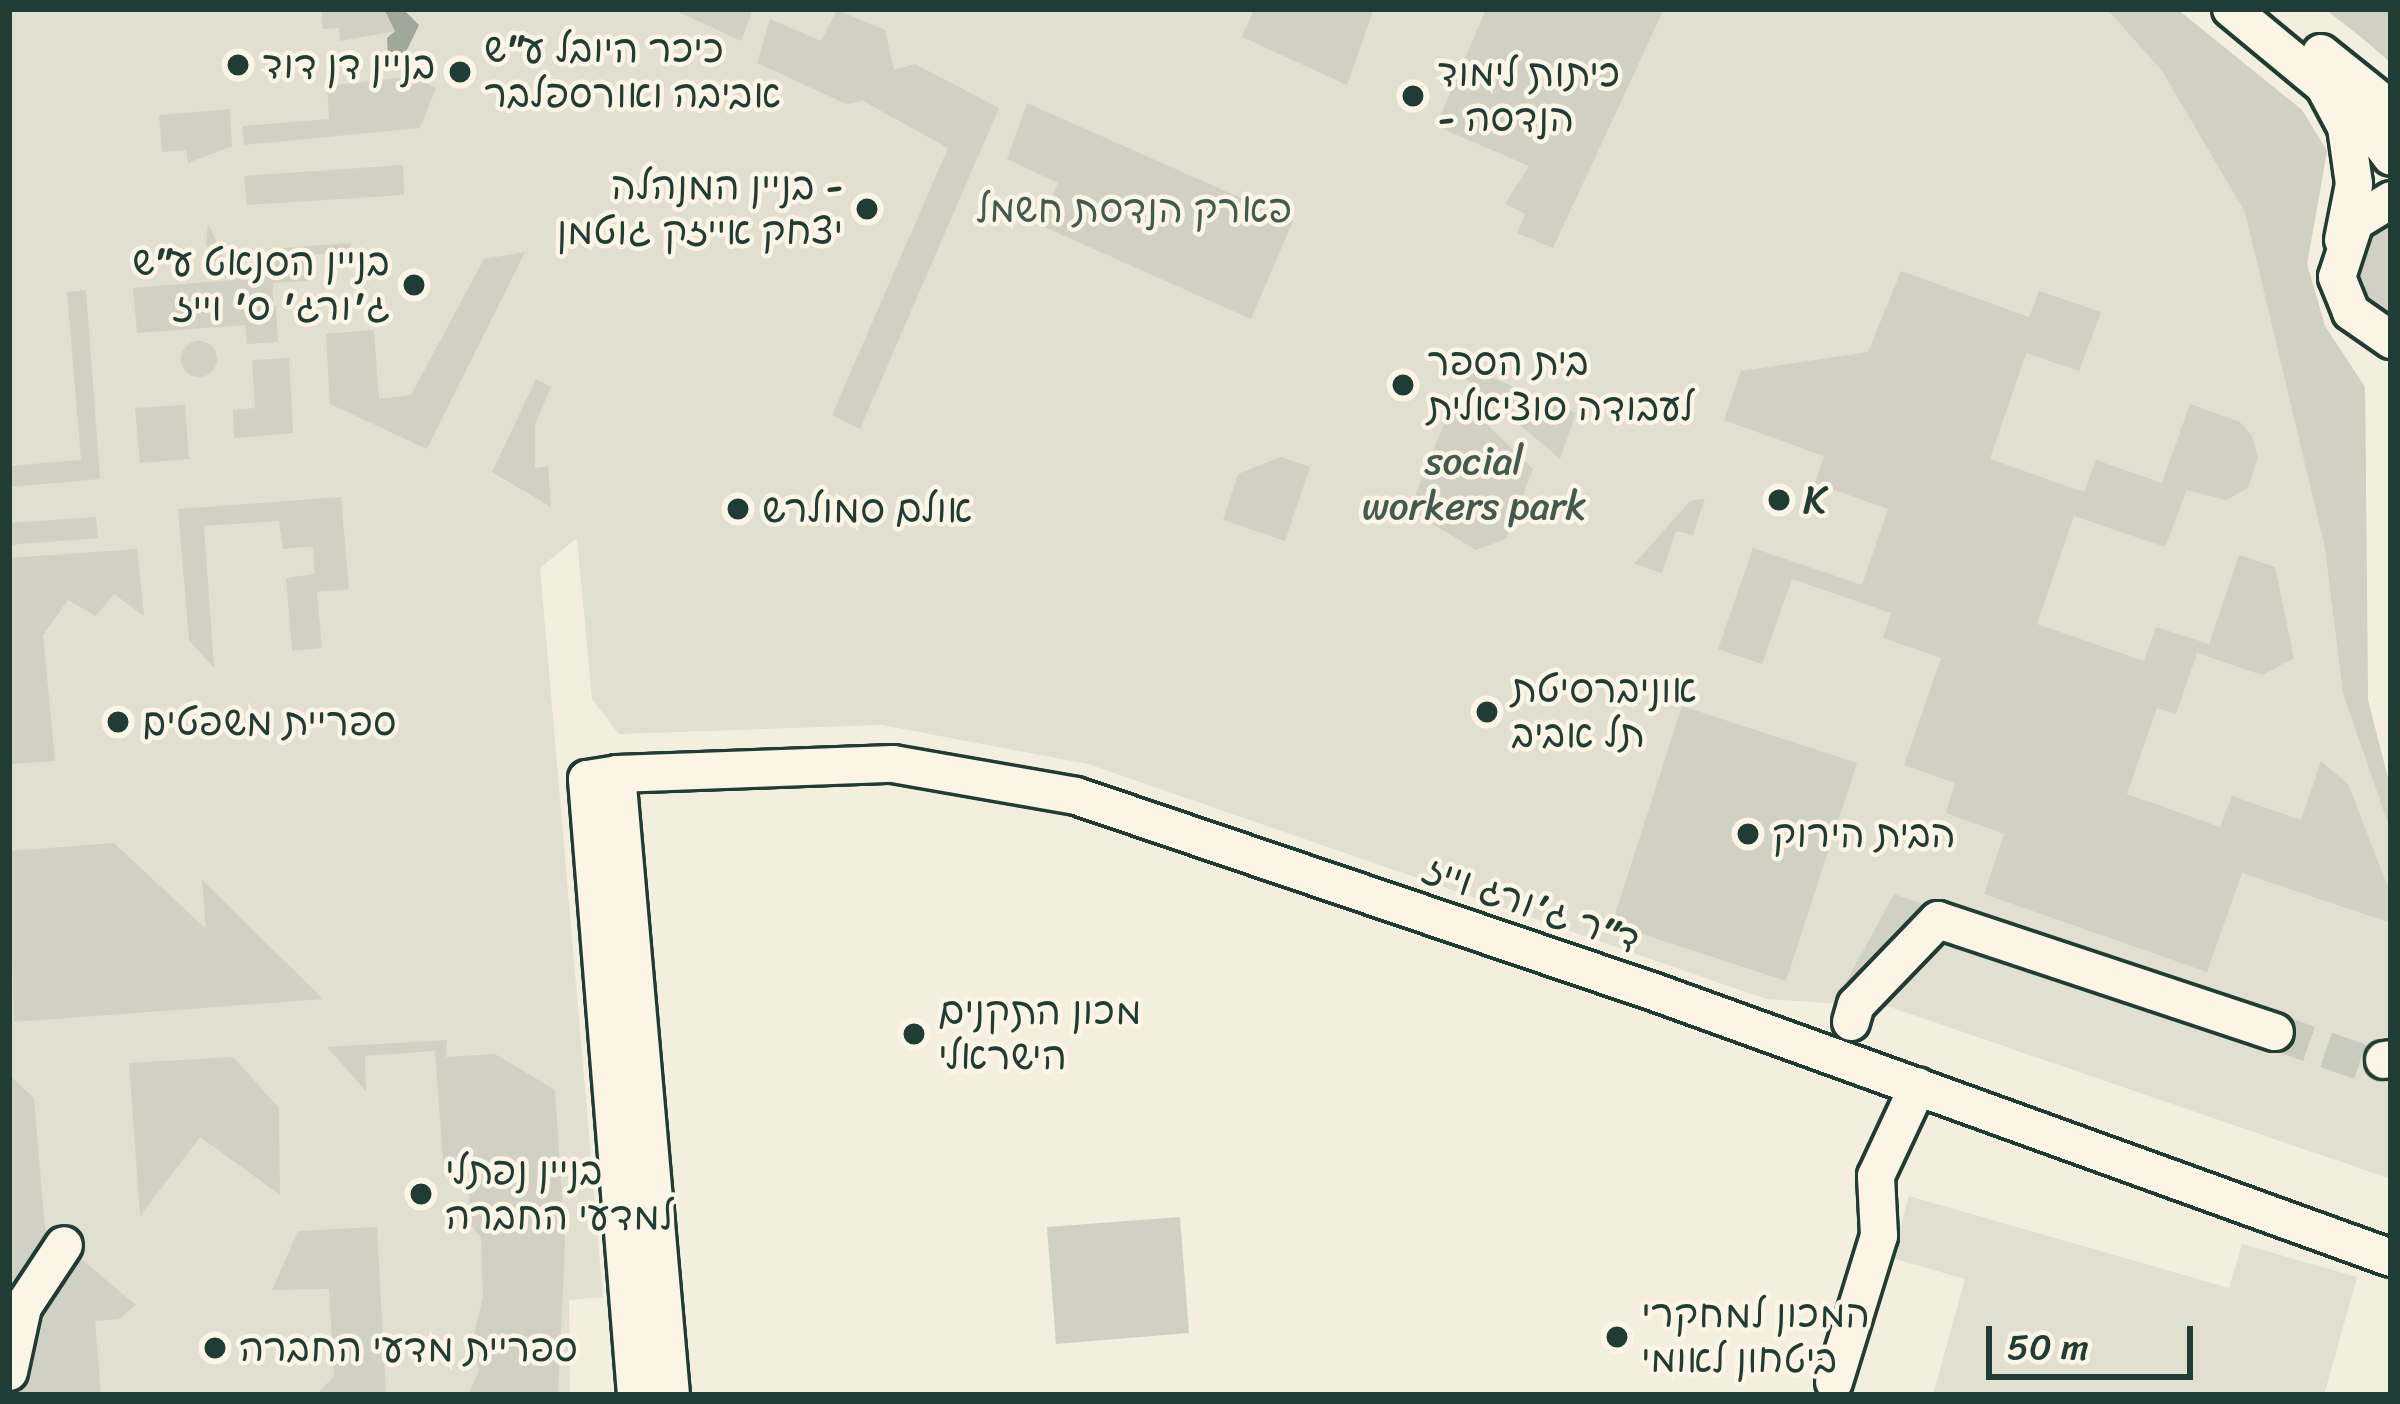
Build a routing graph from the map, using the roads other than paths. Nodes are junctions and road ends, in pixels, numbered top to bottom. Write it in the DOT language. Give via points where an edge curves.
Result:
graph roads {
  1 [pos="2231,9"];
  2 [pos="2262,9"];
  3 [pos="2321,52"];
  4 [pos="2391,109"];
  5 [pos="2391,157"];
  6 [pos="2391,200"];
  7 [pos="2343,240"];
  8 [pos="2388,346"];
  9 [pos="706,769"];
  10 [pos="602,777"];
  11 [pos="625,874"];
  12 [pos="1851,1022"];
  13 [pos="2275,1032"];
  14 [pos="1918,1086"];
  15 [pos="64,1245"];
  16 [pos="2391,1258"];
  17 [pos="9,1372"];
  18 [pos="1834,1382"];
  19 [pos="636,1395"];
  20 [pos="670,1395"];
  1 -- 7 [label="street" via="2324,86 2346,127 2354,184"];
  2 -- 3 [label="street"];
  3 -- 4 [label="street"];
  3 -- 5 [label="street"];
  6 -- 7 [label="street" via="2355,222"];
  7 -- 8 [label="street" via="2342,296"];
  9 -- 10 [label="street, ד\"ר ג'ורג וייז"];
  9 -- 11 [label="street" via="646,799"];
  9 -- 14 [label="street, ד\"ר ג'ורג וייז" via="915,765 1076,796"];
  10 -- 11 [label="street"];
  10 -- 19 [label="street"];
  11 -- 20 [label="street"];
  12 -- 13 [label="street" via="1856,1005 1938,920"];
  14 -- 16 [label="street, ד\"ר ג'ורג וייז"];
  14 -- 18 [label="street" via="1876,1176 1879,1236"];
  15 -- 17 [label="street" via="23,1307"];
}
